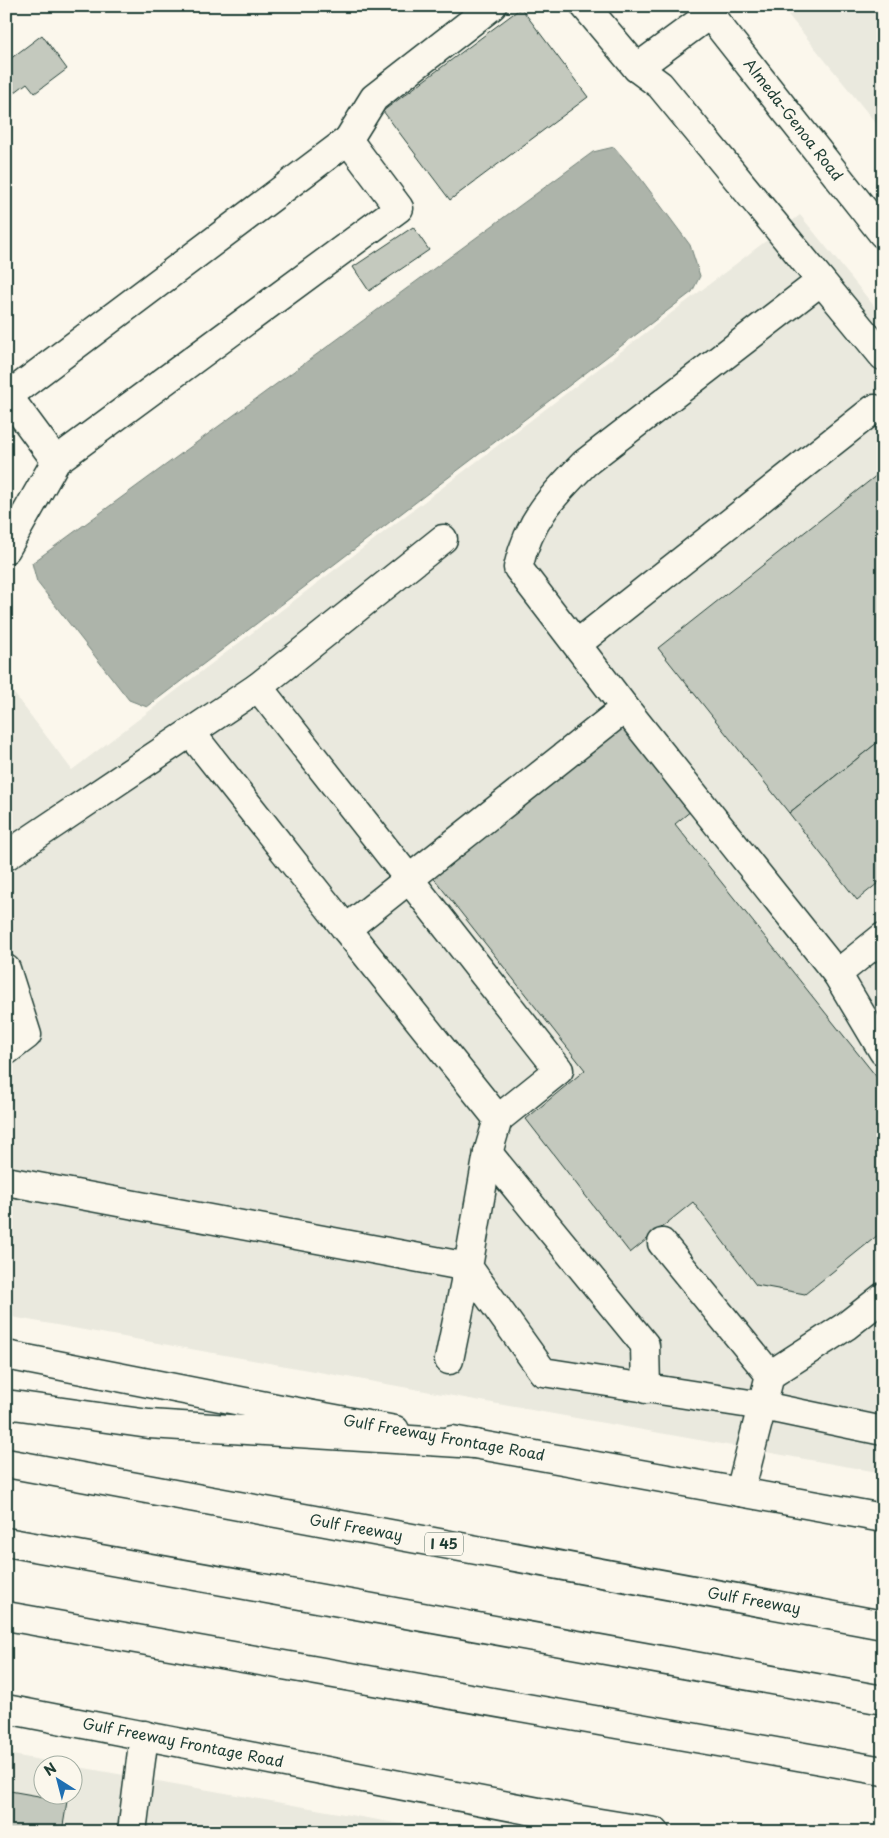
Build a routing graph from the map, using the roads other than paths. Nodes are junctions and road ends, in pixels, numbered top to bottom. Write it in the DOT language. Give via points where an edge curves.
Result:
graph roads {
  1 [pos="492,6"];
  2 [pos="585,6"];
  3 [pos="706,10"];
  4 [pos="637,68"];
  5 [pos="348,140"];
  6 [pos="883,234"];
  7 [pos="821,281"];
  8 [pos="883,356"];
  9 [pos="874,409"];
  10 [pos="56,461"];
  11 [pos="443,539"];
  12 [pos="6,549"];
  13 [pos="577,644"];
  14 [pos="258,687"];
  15 [pos="625,708"];
  16 [pos="191,733"];
  17 [pos="6,856"];
  18 [pos="409,879"];
  19 [pos="346,929"];
  20 [pos="883,937"];
  21 [pos="6,969"];
  22 [pos="837,974"];
  23 [pos="883,1051"];
  24 [pos="6,1052"];
  25 [pos="498,1119"];
  26 [pos="488,1153"];
  27 [pos="6,1181"];
  28 [pos="662,1243"];
  29 [pos="468,1267"];
  30 [pos="883,1297"];
  31 [pos="6,1355"];
  32 [pos="449,1360"];
  33 [pos="770,1375"];
  34 [pos="646,1389"];
  35 [pos="6,1404"];
  36 [pos="763,1406"];
  37 [pos="883,1431"];
  38 [pos="476,1444"];
  39 [pos="6,1464"];
  40 [pos="740,1492"];
  41 [pos="883,1518"];
  42 [pos="6,1542"];
  43 [pos="6,1616"];
  44 [pos="883,1625"];
  45 [pos="883,1700"];
  46 [pos="6,1709"];
  47 [pos="144,1735"];
  48 [pos="883,1771"];
  49 [pos="573,1825"];
  50 [pos="132,1832"];
  51 [pos="655,1832"];
  1 -- 5 [label="main road" via="374,98"];
  2 -- 4 [label="main road"];
  3 -- 4 [label="main road"];
  3 -- 6 [label="main road, Almeda-Genoa Road"];
  4 -- 7 [label="main road" via="660,85"];
  5 -- 10 [label="main road" via="8,396"];
  5 -- 10 [label="main road" via="399,208"];
  7 -- 8 [label="main road"];
  7 -- 13 [label="main road" via="585,463 554,494 534,523 518,568"];
  9 -- 13 [label="main road"];
  10 -- 12 [label="main road"];
  11 -- 14 [label="main road"];
  13 -- 15 [label="main road"];
  14 -- 16 [label="main road"];
  14 -- 18 [label="main road"];
  15 -- 18 [label="main road"];
  15 -- 22 [label="main road"];
  16 -- 17 [label="main road"];
  16 -- 19 [label="main road"];
  18 -- 19 [label="main road"];
  18 -- 25 [label="main road" via="559,1070"];
  19 -- 25 [label="main road"];
  20 -- 22 [label="main road"];
  21 -- 24 [label="main road" via="27,1035"];
  22 -- 23 [label="main road"];
  25 -- 26 [label="main road"];
  26 -- 29 [label="main road"];
  26 -- 34 [label="main road" via="645,1345"];
  27 -- 29 [label="main road"];
  28 -- 33 [label="main road"];
  29 -- 32 [label="main road"];
  29 -- 34 [label="main road" via="543,1372"];
  30 -- 33 [label="main road" via="846,1326"];
  31 -- 38 [label="main road, Gulf Freeway Frontage Road"];
  33 -- 36 [label="main road"];
  34 -- 36 [label="main road"];
  35 -- 38 [label="main road" via="149,1424"];
  36 -- 37 [label="main road"];
  36 -- 40 [label="main road"];
  38 -- 40 [label="main road, Gulf Freeway Frontage Road"];
  39 -- 44 [label="main road, Gulf Freeway / I 45"];
  40 -- 41 [label="main road, Gulf Freeway Frontage Road"];
  42 -- 45 [label="main road"];
  43 -- 48 [label="main road"];
  46 -- 47 [label="main road, Gulf Freeway Frontage Road"];
  47 -- 49 [label="main road, Gulf Freeway Frontage Road"];
  47 -- 50 [label="main road"];
  49 -- 51 [label="main road, Gulf Freeway Frontage Road"];
}
